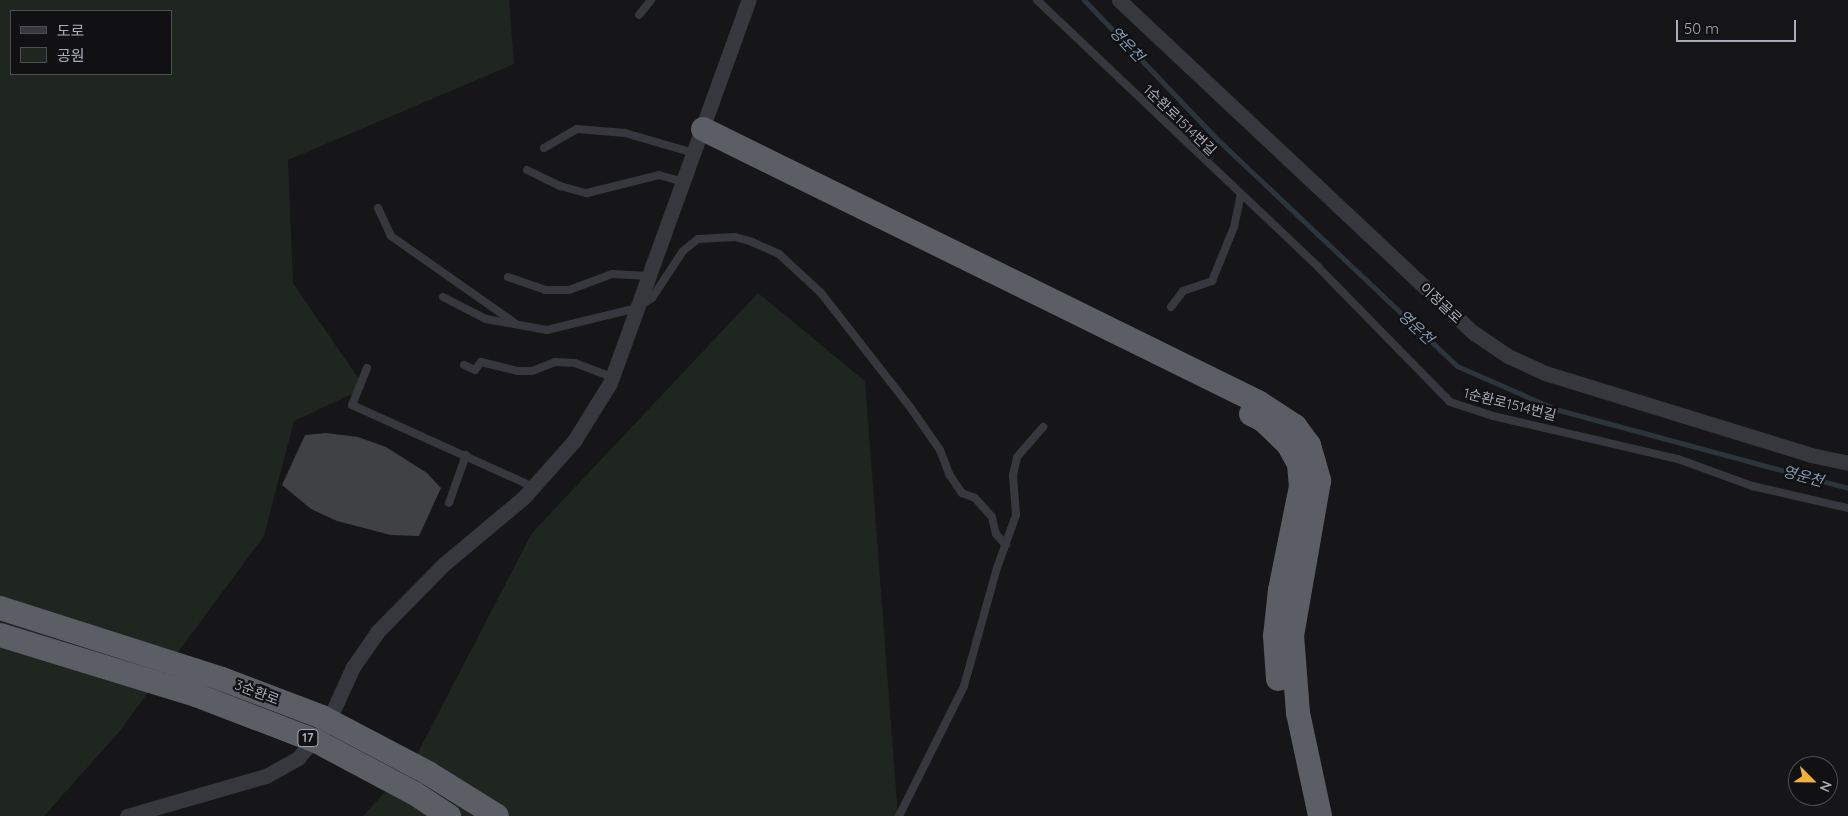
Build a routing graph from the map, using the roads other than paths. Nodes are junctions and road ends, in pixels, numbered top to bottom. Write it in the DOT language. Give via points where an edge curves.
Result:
graph roads {
  1 [pos="651,0"];
  2 [pos="749,0"];
  3 [pos="1037,0"];
  4 [pos="1119,0"];
  5 [pos="639,14"];
  6 [pos="699,140"];
  7 [pos="544,148"];
  8 [pos="527,170"];
  9 [pos="683,182"];
  10 [pos="1241,195"];
  11 [pos="378,208"];
  12 [pos="649,276"];
  13 [pos="508,277"];
  14 [pos="443,297"];
  15 [pos="1170,307"];
  16 [pos="637,308"];
  17 [pos="522,328"];
  18 [pos="464,365"];
  19 [pos="367,368"];
  20 [pos="612,376"];
  21 [pos="1044,428"];
  22 [pos="466,455"];
  23 [pos="1848,463"];
  24 [pos="534,486"];
  25 [pos="449,503"];
  26 [pos="1848,508"];
  27 [pos="1006,546"];
  28 [pos="0,608"];
  29 [pos="0,635"];
  30 [pos="127,816"];
  31 [pos="449,816"];
  32 [pos="497,816"];
  33 [pos="898,816"];
  34 [pos="1305,816"];
  35 [pos="1320,816"];
  1 -- 5 [label="lane"];
  2 -- 6 [label="street"];
  3 -- 10 [label="lane, 1순환로1514번길"];
  4 -- 23 [label="street, 이정골로" via="1474,333 1508,356 1545,373 1811,455"];
  6 -- 7 [label="lane" via="577,129"];
  6 -- 9 [label="street"];
  6 -- 34 [label="highway" via="1263,420 1288,444 1299,464 1301,486 1280,590 1275,636 1277,673"];
  6 -- 35 [label="highway" via="1258,402 1295,426 1309,445 1320,481 1298,588 1292,635 1298,713"];
  8 -- 9 [label="lane" via="560,186 587,193 659,175"];
  9 -- 12 [label="street"];
  10 -- 15 [label="lane" via="1234,227 1212,281 1183,291"];
  10 -- 26 [label="lane, 1순환로1514번길" via="1319,268 1450,402 1493,416 1678,459 1752,486"];
  11 -- 17 [label="lane" via="391,236"];
  12 -- 13 [label="lane" via="612,274 569,290 545,290"];
  12 -- 16 [label="street"];
  14 -- 17 [label="lane" via="486,319"];
  16 -- 17 [label="lane" via="548,330"];
  16 -- 20 [label="street"];
  16 -- 27 [label="lane" via="652,298 679,256 698,239 735,236 779,254 821,293 910,407 940,450 949,474 962,493 975,498 992,517 996,534"];
  18 -- 20 [label="lane" via="475,370 481,362 532,371 556,362 575,362"];
  19 -- 22 [label="lane" via="352,405"];
  20 -- 24 [label="street" via="601,400 574,441"];
  21 -- 27 [label="lane" via="1017,456 1013,475 1016,515"];
  22 -- 24 [label="lane"];
  22 -- 25 [label="lane"];
  24 -- 30 [label="street" via="444,564 378,631 353,667 327,724 298,758 266,776"];
  27 -- 33 [label="lane" via="964,686"];
  28 -- 32 [label="highway, 3순환로 / 17, bridge" via="222,678 322,717 428,773"];
  29 -- 31 [label="highway, 3순환로 / 17, bridge" via="196,695 316,741 414,793"];
}
